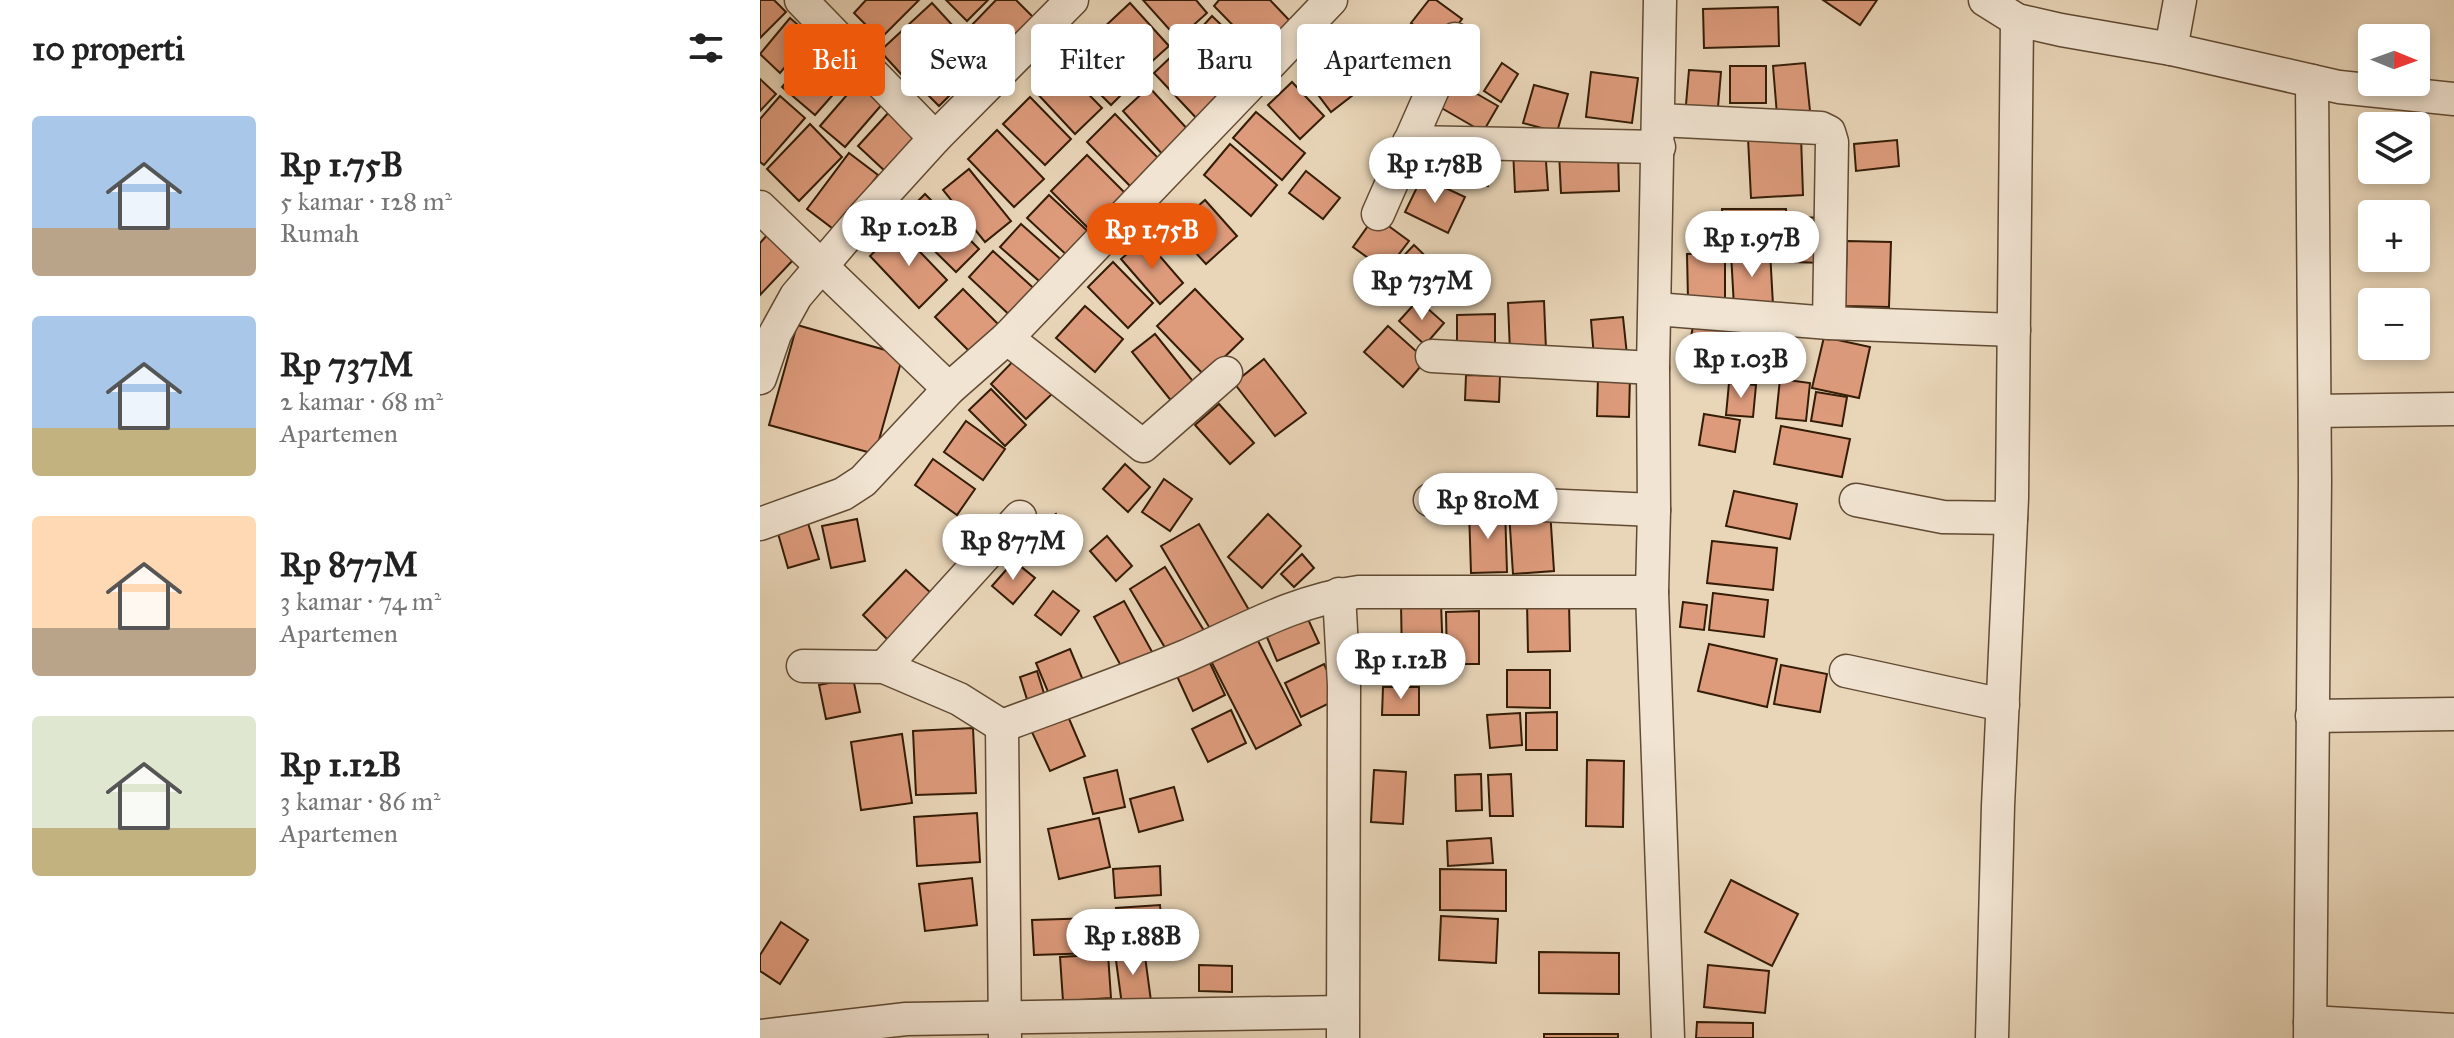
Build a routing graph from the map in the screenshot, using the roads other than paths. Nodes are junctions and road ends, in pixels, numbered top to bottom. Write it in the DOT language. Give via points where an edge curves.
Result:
graph roads {
  1 [pos="801,0"];
  2 [pos="1660,0"];
  3 [pos="1985,0"];
  4 [pos="2180,0"];
  5 [pos="1052,6"];
  6 [pos="1314,6"];
  7 [pos="2017,20"];
  8 [pos="2171,49"];
  9 [pos="2312,81"];
  10 [pos="1430,96"];
  11 [pos="2454,99"];
  12 [pos="1659,134"];
  13 [pos="935,138"];
  14 [pos="1409,142"];
  15 [pos="760,207"];
  16 [pos="1378,214"];
  17 [pos="820,267"];
  18 [pos="1656,309"];
  19 [pos="1829,323"];
  20 [pos="2014,330"];
  21 [pos="1007,338"];
  22 [pos="1432,356"];
  23 [pos="1653,368"];
  24 [pos="1226,373"];
  25 [pos="760,378"];
  26 [pos="949,389"];
  27 [pos="2454,409"];
  28 [pos="2315,411"];
  29 [pos="1430,500"];
  30 [pos="1856,500"];
  31 [pos="1654,510"];
  32 [pos="1020,517"];
  33 [pos="2011,518"];
  34 [pos="760,524"];
  35 [pos="1652,592"];
  36 [pos="1339,594"];
  37 [pos="803,666"];
  38 [pos="884,667"];
  39 [pos="1846,671"];
  40 [pos="2003,705"];
  41 [pos="2454,714"];
  42 [pos="2312,716"];
  43 [pos="1002,726"];
  44 [pos="1342,1025"];
  45 [pos="1005,1029"];
  46 [pos="2310,1030"];
  47 [pos="2454,1030"];
  48 [pos="760,1036"];
  49 [pos="1668,1038"];
  50 [pos="1992,1038"];
  1 -- 13 [label="street"];
  2 -- 12 [label="street"];
  3 -- 7 [label="street"];
  4 -- 8 [label="street"];
  5 -- 13 [label="street"];
  6 -- 21 [label="street"];
  7 -- 8 [label="street"];
  7 -- 20 [label="street"];
  8 -- 9 [label="street"];
  9 -- 11 [label="street"];
  9 -- 28 [label="street"];
  10 -- 14 [label="street"];
  12 -- 14 [label="street"];
  12 -- 18 [label="street"];
  12 -- 19 [label="street" via="1821,128 1829,132"];
  13 -- 17 [label="street"];
  14 -- 16 [label="street"];
  15 -- 17 [label="street"];
  17 -- 25 [label="street" via="783,317"];
  17 -- 26 [label="street"];
  18 -- 19 [label="street"];
  18 -- 23 [label="street"];
  19 -- 20 [label="street"];
  20 -- 33 [label="street"];
  21 -- 24 [label="street" via="1143,446"];
  21 -- 26 [label="street"];
  22 -- 23 [label="street"];
  23 -- 31 [label="street"];
  26 -- 34 [label="street" via="863,481 843,494"];
  27 -- 28 [label="street"];
  28 -- 42 [label="street"];
  29 -- 31 [label="street"];
  30 -- 33 [label="street" via="1943,517"];
  31 -- 35 [label="street"];
  32 -- 38 [label="street"];
  33 -- 40 [label="street"];
  35 -- 36 [label="street"];
  35 -- 49 [label="street"];
  36 -- 43 [label="street" via="1288,609 1186,656"];
  36 -- 44 [label="street" via="1344,685"];
  37 -- 38 [label="street"];
  38 -- 43 [label="street" via="959,699"];
  39 -- 40 [label="street"];
  40 -- 50 [label="street"];
  41 -- 42 [label="street"];
  42 -- 46 [label="street"];
  43 -- 45 [label="street"];
  44 -- 45 [label="street"];
  45 -- 48 [label="street" via="906,1019"];
  46 -- 47 [label="street"];
}
